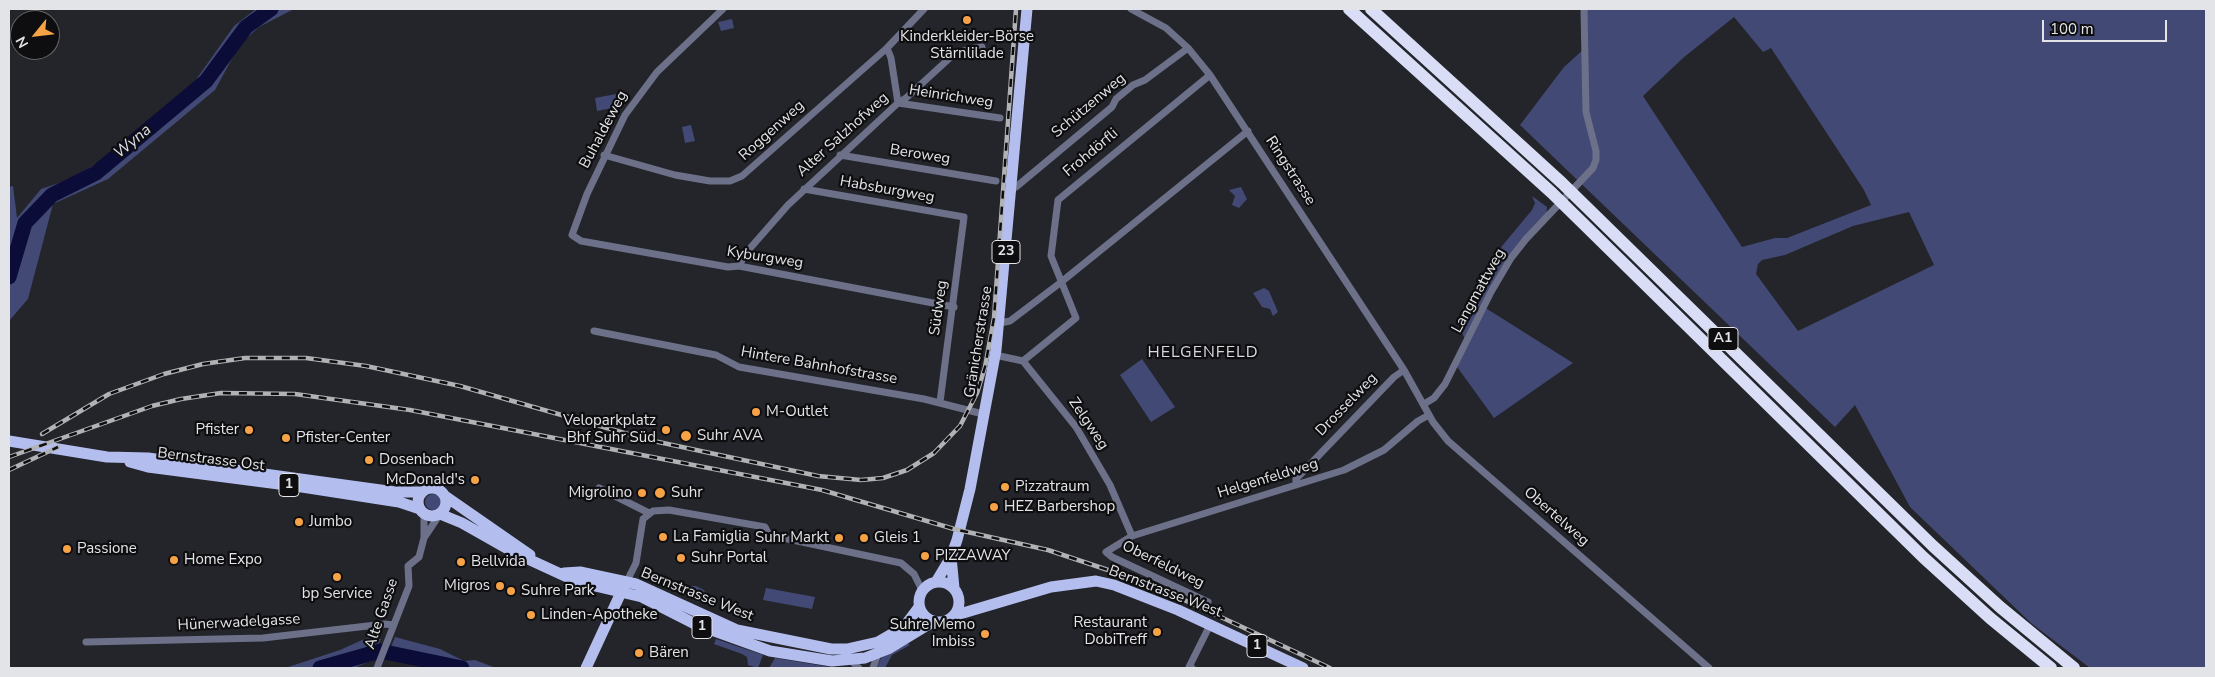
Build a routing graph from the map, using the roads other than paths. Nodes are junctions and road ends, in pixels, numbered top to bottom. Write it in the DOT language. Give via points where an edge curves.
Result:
graph roads {
  1 [pos="723,9"];
  2 [pos="924,9"];
  3 [pos="1027,9"];
  4 [pos="1131,9"];
  5 [pos="1349,9"];
  6 [pos="1372,9"];
  7 [pos="1584,9"];
  8 [pos="982,47"];
  9 [pos="887,48"];
  10 [pos="1188,48"];
  11 [pos="1210,74"];
  12 [pos="898,103"];
  13 [pos="1000,118"];
  14 [pos="1248,132"];
  15 [pos="604,155"];
  16 [pos="840,156"];
  17 [pos="996,181"];
  18 [pos="1011,188"];
  19 [pos="804,189"];
  20 [pos="964,217"];
  21 [pos="572,236"];
  22 [pos="738,266"];
  23 [pos="1060,283"];
  24 [pos="954,307"];
  25 [pos="1000,323"];
  26 [pos="594,331"];
  27 [pos="995,356"];
  28 [pos="1023,361"];
  29 [pos="1404,370"];
  30 [pos="940,402"];
  31 [pos="1424,404"];
  32 [pos="983,414"];
  33 [pos="1429,415"];
  34 [pos="9,442"];
  35 [pos="117,458"];
  36 [pos="1296,485"];
  37 [pos="599,488"];
  38 [pos="422,492"];
  39 [pos="445,496"];
  40 [pos="422,511"];
  41 [pos="649,513"];
  42 [pos="440,514"];
  43 [pos="1132,536"];
  44 [pos="424,538"];
  45 [pos="1106,552"];
  46 [pos="951,557"];
  47 [pos="537,562"];
  48 [pos="936,582"];
  49 [pos="624,587"];
  50 [pos="922,590"];
  51 [pos="956,592"];
  52 [pos="1208,602"];
  53 [pos="920,607"];
  54 [pos="981,607"];
  55 [pos="952,616"];
  56 [pos="934,621"];
  57 [pos="392,625"];
  58 [pos="1210,625"];
  59 [pos="86,642"];
  60 [pos="878,654"];
  61 [pos="855,664"];
  62 [pos="377,668"];
  63 [pos="586,668"];
  64 [pos="873,668"];
  65 [pos="1192,668"];
  66 [pos="1303,668"];
  67 [pos="1709,668"];
  68 [pos="2051,668"];
  69 [pos="2074,668"];
  1 -- 15 [label="street, Buhaldeweg" via="642,90"];
  2 -- 9 [label="street, Roggenweg"];
  3 -- 18 [label="main road, Gränicherstrasse / 23"];
  4 -- 10 [label="street, Ringstrasse" via="1166,28"];
  5 -- 68 [label="highway, A1" via="1552,193 1923,557"];
  6 -- 69 [label="highway, A1" via="1562,183 1938,552"];
  7 -- 31 [label="street, Langmattweg" via="1586,112 1596,160 1588,174 1511,258 1445,384 1434,398"];
  8 -- 12 [label="street, Alter Salzhofweg" via="953,55"];
  9 -- 12 [label="street"];
  9 -- 15 [label="street, Roggenweg" via="758,164 730,181 690,178"];
  10 -- 11 [label="street, Ringstrasse"];
  10 -- 18 [label="street, Schützenweg" via="1145,80 1133,85 1116,99 1112,107"];
  11 -- 14 [label="street, Ringstrasse"];
  11 -- 23 [label="street, Frohdörfli" via="1058,200 1051,256"];
  12 -- 13 [label="street, Heinrichweg"];
  12 -- 16 [label="street, Alter Salzhofweg"];
  14 -- 23 [label="street"];
  14 -- 29 [label="street, Ringstrasse"];
  15 -- 21 [label="street, Buhaldeweg"];
  16 -- 17 [label="street, Beroweg"];
  16 -- 19 [label="street, Alter Salzhofweg"];
  18 -- 25 [label="main road, Gränicherstrasse / 23"];
  19 -- 20 [label="street, Habsburgweg"];
  19 -- 22 [label="street, Alter Salzhofweg"];
  20 -- 24 [label="street, Südweg"];
  21 -- 22 [label="street, Kyburgweg" via="581,241 728,267"];
  22 -- 24 [label="street, Kyburgweg"];
  23 -- 25 [label="street" via="1010,321"];
  23 -- 28 [label="street, Frohdörfli" via="1076,318"];
  24 -- 30 [label="street, Südweg"];
  25 -- 27 [label="main road, Gränicherstrasse / 23"];
  26 -- 30 [label="street, Hintere Bahnhofstrasse" via="716,356 739,367"];
  27 -- 28 [label="street"];
  27 -- 32 [label="main road, Gränicherstrasse / 23"];
  28 -- 43 [label="street, Zelgweg" via="1080,432 1110,484"];
  29 -- 31 [label="street, Obertelweg"];
  29 -- 36 [label="street, Drosselweg" via="1296,479"];
  30 -- 32 [label="street, Hintere Bahnhofstrasse"];
  31 -- 33 [label="street, Obertelweg"];
  32 -- 46 [label="main road, Gränicherstrasse / 23" via="970,488"];
  33 -- 36 [label="street, Helgenfeldweg" via="1366,460"];
  33 -- 67 [label="street, Obertelweg" via="1453,446"];
  34 -- 35 [label="main road, Bernstrasse Ost / 1"];
  35 -- 38 [label="main road, Bernstrasse Ost" via="148,458 395,492"];
  35 -- 40 [label="main road, Bernstrasse Ost / 1" via="148,466 399,502"];
  36 -- 43 [label="street, Helgenfeldweg"];
  37 -- 41 [label="street"];
  38 -- 39 [label="main road" via="435,488"];
  38 -- 40 [label="main road" via="418,502"];
  39 -- 42 [label="main road" via="445,508"];
  39 -- 47 [label="main road, 1"];
  40 -- 42 [label="main road" via="433,516"];
  40 -- 44 [label="street, Alte Gasse"];
  41 -- 49 [label="street" via="642,523 636,563"];
  41 -- 50 [label="street" via="669,510 765,527 769,535 901,563 919,581"];
  42 -- 44 [label="street"];
  42 -- 47 [label="main road, 1"];
  43 -- 45 [label="street, Helgenfeldweg"];
  44 -- 57 [label="street, Alte Gasse" via="419,556 408,566 409,586"];
  45 -- 52 [label="street, Oberfeldweg"];
  46 -- 48 [label="main road, Gränicherstrasse / 23"];
  46 -- 51 [label="main road, Gränicherstrasse / 23"];
  47 -- 49 [label="main road, 1" via="590,586"];
  48 -- 50 [label="main road"];
  48 -- 51 [label="main road" via="946,583"];
  49 -- 53 [label="main road, Bernstrasse West" via="646,587 737,630 832,649 847,650 878,642 904,627"];
  49 -- 61 [label="main road, Bernstrasse West / 1" via="695,624 770,651"];
  49 -- 63 [label="main road"];
  50 -- 53 [label="main road"];
  51 -- 54 [label="main road" via="970,604"];
  51 -- 55 [label="main road" via="957,609"];
  53 -- 56 [label="main road" via="925,616"];
  54 -- 55 [label="main road, Bernstrasse West / 1"];
  54 -- 58 [label="main road, Bernstrasse West / 1" via="1051,586 1096,581 1130,591"];
  55 -- 56 [label="main road, 1" via="942,622"];
  56 -- 60 [label="main road, Bernstrasse West / 1"];
  57 -- 59 [label="street, Hünerwadelgasse" via="263,638"];
  57 -- 62 [label="street, Alte Gasse"];
  58 -- 65 [label="street" via="1189,667"];
  58 -- 66 [label="main road, Bernstrasse West / 1"];
  60 -- 61 [label="main road, Bernstrasse West / 1"];
  60 -- 64 [label="street"];
}
